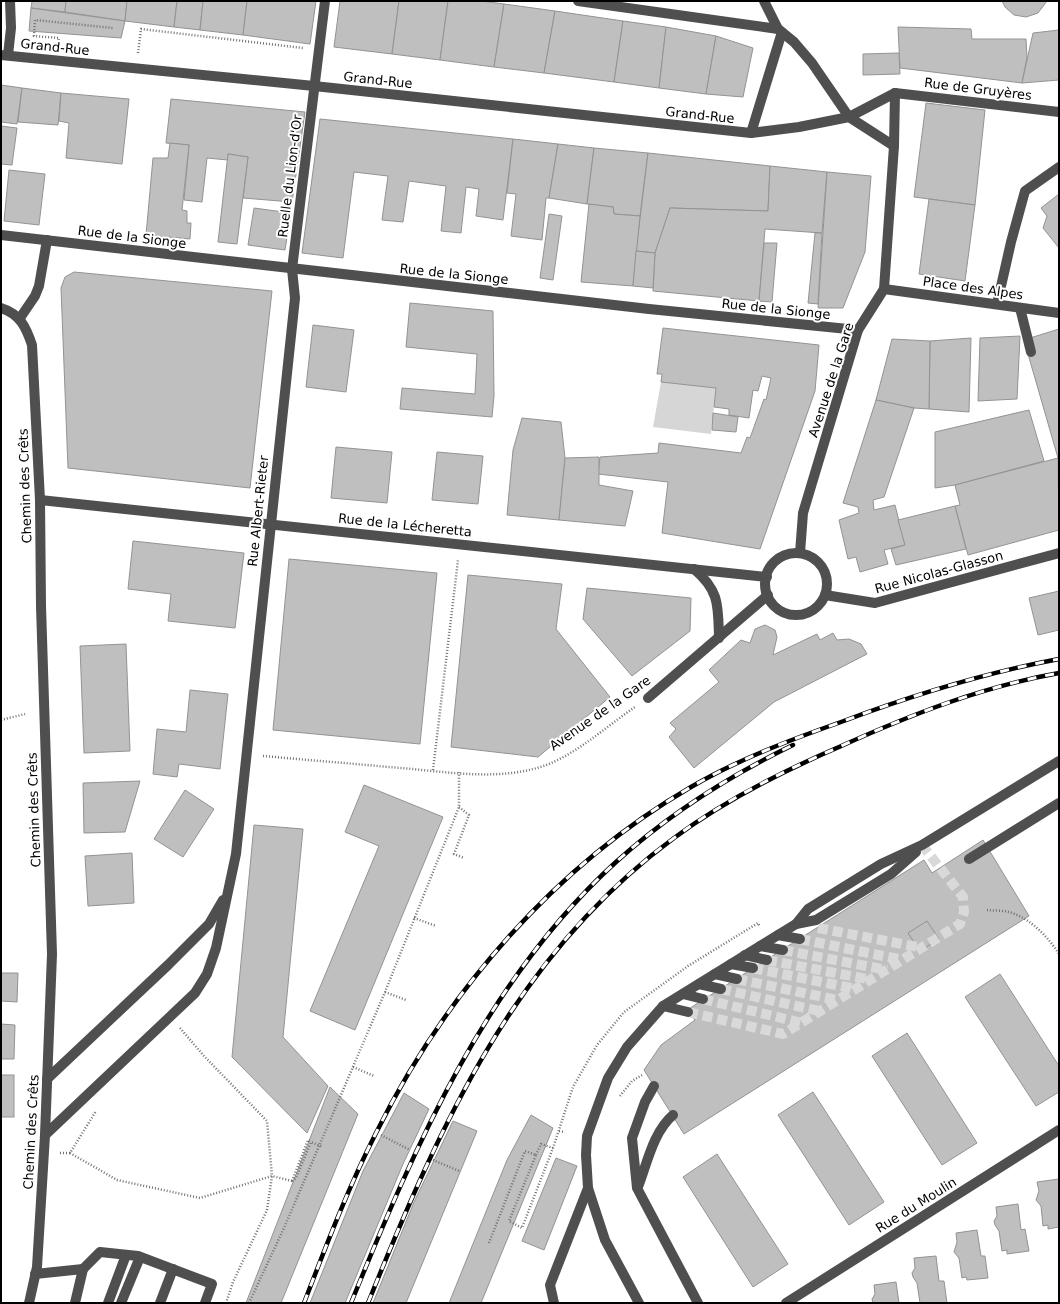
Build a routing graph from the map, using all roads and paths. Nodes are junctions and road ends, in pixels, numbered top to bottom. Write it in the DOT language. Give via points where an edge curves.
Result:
graph roads {
  1 [pos="10,1"];
  2 [pos="325,1"];
  3 [pos="578,1"];
  4 [pos="764,1"];
  5 [pos="113,28"];
  6 [pos="780,31"];
  7 [pos="59,38"];
  8 [pos="320,49"];
  9 [pos="5,55"];
  10 [pos="135,69"];
  11 [pos="314,86"];
  12 [pos="895,93"];
  13 [pos="1059,112"];
  14 [pos="849,117"];
  15 [pos="751,133"];
  16 [pos="894,146"];
  17 [pos="1059,167"];
  18 [pos="1,235"];
  19 [pos="47,240"];
  20 [pos="292,269"];
  21 [pos="884,289"];
  22 [pos="997,304"];
  23 [pos="1,308"];
  24 [pos="1020,308"];
  25 [pos="1059,313"];
  26 [pos="20,318"];
  27 [pos="858,330"];
  28 [pos="1031,352"];
  29 [pos="40,500"];
  30 [pos="270,524"];
  31 [pos="460,544"];
  32 [pos="800,553"];
  33 [pos="1059,553"];
  34 [pos="694,569"];
  35 [pos="767,576"];
  36 [pos="768,595"];
  37 [pos="825,595"];
  38 [pos="719,638"];
  39 [pos="648,698"];
  40 [pos="25,714"];
  41 [pos="1,720"];
  42 [pos="247,756"];
  43 [pos="1059,760"];
  44 [pos="434,770"];
  45 [pos="459,772"];
  46 [pos="1059,803"];
  47 [pos="459,807"];
  48 [pos="922,845"];
  49 [pos="464,858"];
  50 [pos="969,859"];
  51 [pos="228,892"];
  52 [pos="987,910"];
  53 [pos="414,918"];
  54 [pos="796,924"];
  55 [pos="436,926"];
  56 [pos="818,928"];
  57 [pos="778,935"];
  58 [pos="800,939"];
  59 [pos="760,946"];
  60 [pos="783,950"];
  61 [pos="1059,954"];
  62 [pos="745,955"];
  63 [pos="767,960"];
  64 [pos="731,964"];
  65 [pos="753,968"];
  66 [pos="715,974"];
  67 [pos="737,979"];
  68 [pos="699,984"];
  69 [pos="721,989"];
  70 [pos="385,992"];
  71 [pos="682,994"];
  72 [pos="703,999"];
  73 [pos="406,1000"];
  74 [pos="663,1006"];
  75 [pos="688,1012"];
  76 [pos="171,1016"];
  77 [pos="353,1067"];
  78 [pos="644,1074"];
  79 [pos="374,1076"];
  80 [pos="47,1079"];
  81 [pos="654,1086"];
  82 [pos="619,1099"];
  83 [pos="96,1111"];
  84 [pos="672,1116"];
  85 [pos="1059,1130"];
  86 [pos="559,1131"];
  87 [pos="565,1132"];
  88 [pos="45,1135"];
  89 [pos="381,1135"];
  90 [pos="319,1146"];
  91 [pos="323,1147"];
  92 [pos="553,1148"];
  93 [pos="410,1150"];
  94 [pos="525,1151"];
  95 [pos="60,1153"];
  96 [pos="70,1153"];
  97 [pos="536,1155"];
  98 [pos="433,1160"];
  99 [pos="460,1172"];
  100 [pos="272,1176"];
  101 [pos="588,1188"];
  102 [pos="637,1188"];
  103 [pos="489,1243"];
  104 [pos="126,1255"];
  105 [pos="140,1257"];
  106 [pos="82,1269"];
  107 [pos="173,1269"];
  108 [pos="35,1274"];
  109 [pos="29,1303"];
  110 [pos="75,1303"];
  111 [pos="108,1303"];
  112 [pos="121,1303"];
  113 [pos="160,1303"];
  114 [pos="205,1303"];
  115 [pos="226,1303"];
  116 [pos="249,1303"];
  117 [pos="554,1303"];
  118 [pos="639,1303"];
  119 [pos="698,1303"];
  120 [pos="786,1303"];
  1 -- 9 [label="street" via="11,28"];
  2 -- 8 [label="street, Ruelle du Lion-d'Or"];
  3 -- 6 [label="street"];
  4 -- 6 [label="street"];
  5 -- 7 [label="path" via="35,20 34,36"];
  6 -- 14 [label="street" via="794,42 812,63"];
  6 -- 15 [label="street, Grand-Rue"];
  8 -- 10 [label="path" via="141,29"];
  8 -- 11 [label="street, Ruelle du Lion-d'Or"];
  9 -- 10 [label="street, Grand-Rue"];
  10 -- 11 [label="street, Grand-Rue"];
  11 -- 15 [label="street, Grand-Rue"];
  11 -- 20 [label="street, Ruelle du Lion-d'Or"];
  12 -- 13 [label="street, Rue de Gruyères"];
  12 -- 14 [label="street, Grand-Rue"];
  12 -- 16 [label="street, Avenue de la Gare"];
  14 -- 15 [label="street, Grand-Rue"];
  14 -- 16 [label="street"];
  16 -- 21 [label="street, Avenue de la Gare"];
  17 -- 22 [label="street" via="1025,191"];
  18 -- 19 [label="street, Rue de la Sionge"];
  19 -- 20 [label="street, Rue de la Sionge"];
  19 -- 26 [label="street" via="39,286"];
  20 -- 27 [label="street, Rue de la Sionge" via="649,310"];
  20 -- 30 [label="street, Rue Albert-Rieter" via="295,298"];
  21 -- 22 [label="street, Place des Alpes"];
  21 -- 27 [label="street, Avenue de la Gare"];
  22 -- 24 [label="street, Place des Alpes"];
  23 -- 26 [label="street"];
  24 -- 25 [label="street, Place des Alpes"];
  24 -- 28 [label="street"];
  26 -- 29 [label="street, Chemin des Crêts" via="32,345"];
  27 -- 32 [label="street, Avenue de la Gare" via="803,513"];
  29 -- 30 [label="street, Rue de la Lécheretta"];
  29 -- 80 [label="street, Chemin des Crêts" via="52,954"];
  30 -- 31 [label="street, Rue de la Lécheretta"];
  30 -- 42 [label="street, Rue Albert-Rieter"];
  31 -- 34 [label="street, Rue de la Lécheretta"];
  31 -- 44 [label="path"];
  32 -- 35 [label="street" via="783,556 770,568"];
  32 -- 37 [label="street" via="809,555 823,568 827,586"];
  33 -- 37 [label="street, Rue Nicolas-Glasson" via="875,603"];
  34 -- 35 [label="street, Rue de la Lécheretta"];
  34 -- 38 [label="street" via="707,580 718,603"];
  35 -- 36 [label="street"];
  36 -- 37 [label="street" via="782,611 791,614 802,614 812,610 820,604"];
  36 -- 38 [label="street, Avenue de la Gare"];
  38 -- 39 [label="street, Avenue de la Gare"];
  39 -- 45 [label="path, Avenue de la Gare" via="568,754 548,764 529,770 494,774"];
  40 -- 41 [label="path"];
  42 -- 44 [label="path, Avenue de la Gare"];
  42 -- 51 [label="street, Rue Albert-Rieter" via="236,854"];
  43 -- 48 [label="street"];
  44 -- 45 [label="path, Avenue de la Gare"];
  45 -- 47 [label="path"];
  46 -- 50 [label="street"];
  47 -- 49 [label="path" via="469,815 454,854"];
  47 -- 53 [label="path"];
  48 -- 54 [label="street" via="881,864 808,909"];
  48 -- 54 [label="street" via="878,883 816,920"];
  51 -- 76 [label="street, Rue Albert-Rieter" via="216,948 207,974 195,993"];
  51 -- 80 [label="street" via="209,924"];
  52 -- 61 [label="path" via="1012,912 1051,941"];
  53 -- 55 [label="path"];
  53 -- 70 [label="path"];
  54 -- 56 [label="street"];
  54 -- 57 [label="street"];
  57 -- 58 [label="street"];
  57 -- 59 [label="street"];
  59 -- 60 [label="street"];
  59 -- 62 [label="street"];
  62 -- 63 [label="street"];
  62 -- 64 [label="street"];
  64 -- 65 [label="street"];
  64 -- 66 [label="street"];
  66 -- 67 [label="street"];
  66 -- 68 [label="street"];
  68 -- 69 [label="street"];
  68 -- 71 [label="street"];
  70 -- 73 [label="path"];
  70 -- 77 [label="path"];
  71 -- 72 [label="street"];
  71 -- 74 [label="street"];
  74 -- 75 [label="street"];
  74 -- 101 [label="street" via="627,1046 608,1078 587,1136"];
  76 -- 88 [label="street, Rue Albert-Rieter"];
  76 -- 100 [label="path" via="204,1056 267,1121"];
  77 -- 79 [label="path"];
  77 -- 90 [label="path"];
  78 -- 82 [label="path" via="632,1081"];
  80 -- 88 [label="street, Chemin des Crêts"];
  81 -- 102 [label="street" via="645,1102 632,1138"];
  83 -- 96 [label="path"];
  84 -- 102 [label="street" via="665,1122 653,1146"];
  85 -- 120 [label="street, Rue du Moulin"];
  86 -- 87 [label="path"];
  88 -- 108 [label="street, Chemin des Crêts"];
  89 -- 93 [label="path"];
  90 -- 91 [label="path"];
  90 -- 100 [label="path" via="308,1140 292,1181"];
  90 -- 116 [label="path"];
  92 -- 97 [label="path" via="541,1144"];
  94 -- 103 [label="path"];
  95 -- 96 [label="path"];
  96 -- 100 [label="path" via="117,1180 200,1198"];
  98 -- 99 [label="path"];
  100 -- 115 [label="path" via="267,1210"];
  101 -- 117 [label="street" via="550,1285"];
  101 -- 118 [label="street" via="605,1240"];
  102 -- 119 [label="street"];
  104 -- 105 [label="street"];
  104 -- 106 [label="street" via="100,1252"];
  104 -- 111 [label="street"];
  105 -- 107 [label="street"];
  105 -- 112 [label="street"];
  106 -- 108 [label="street"];
  106 -- 110 [label="street"];
  107 -- 113 [label="street"];
  107 -- 114 [label="street" via="212,1284"];
  108 -- 109 [label="street, Chemin des Crêts"];
}
